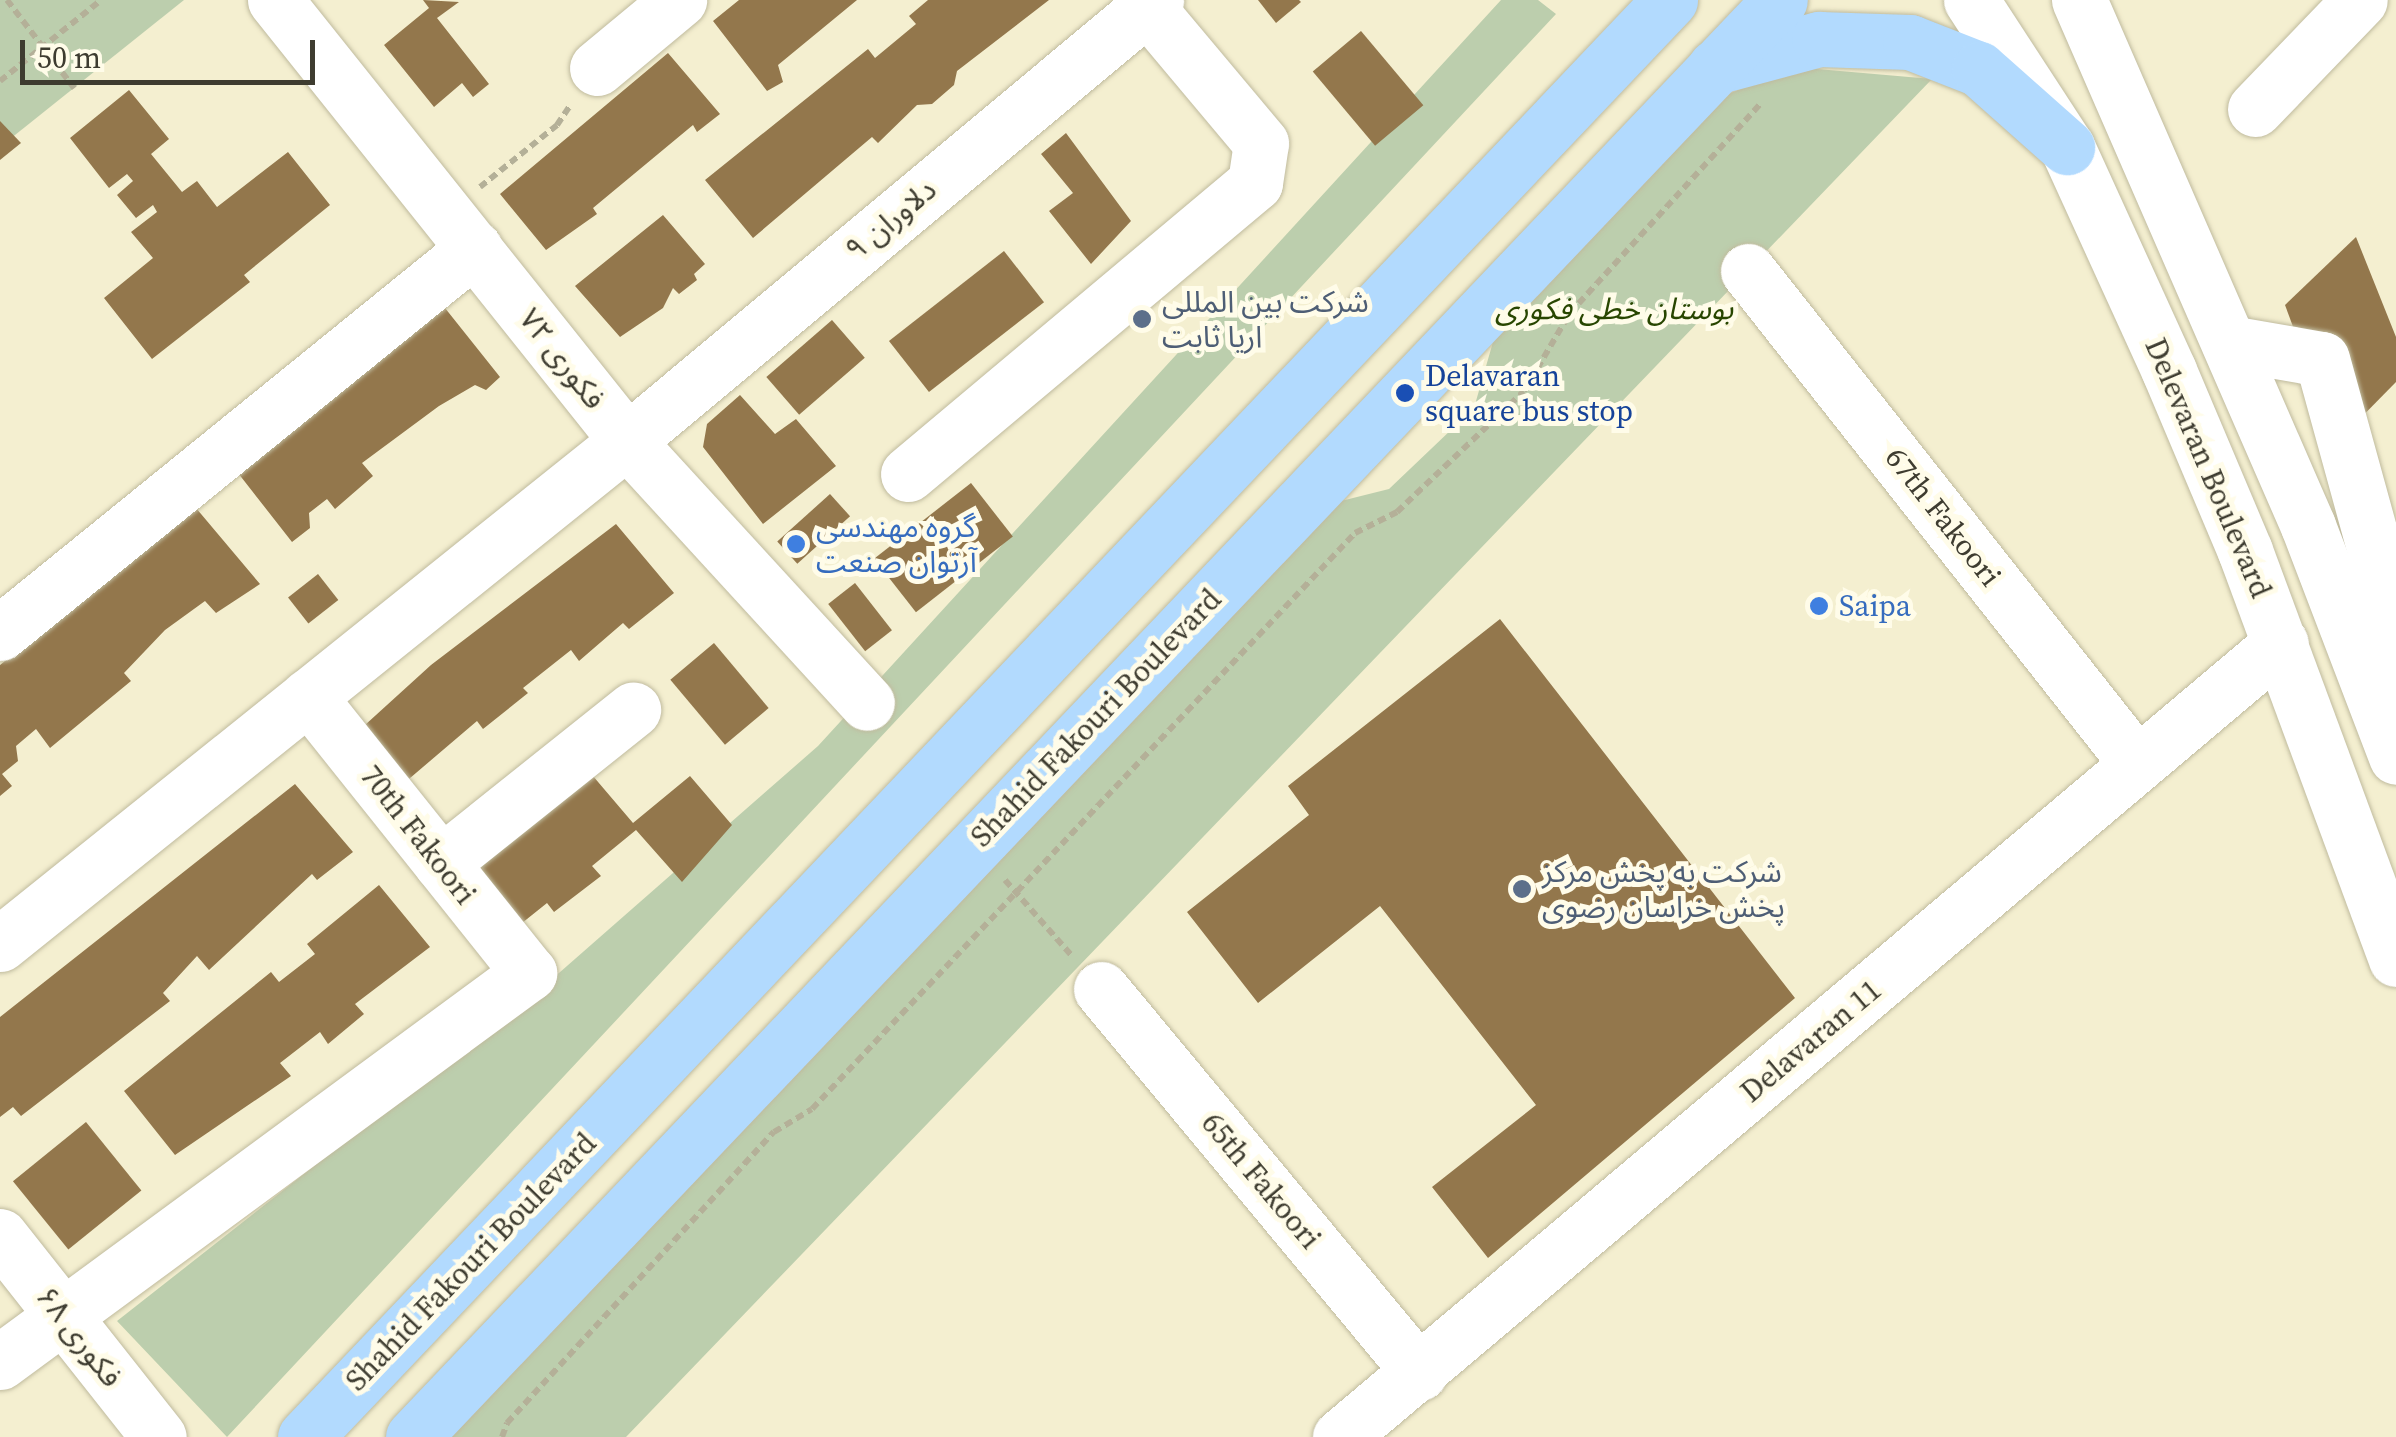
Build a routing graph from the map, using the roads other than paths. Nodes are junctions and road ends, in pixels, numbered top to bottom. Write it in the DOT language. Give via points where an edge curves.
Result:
graph roads {
  1 [pos="275,0"];
  2 [pos="679,0"];
  3 [pos="1670,0"];
  4 [pos="1780,0"];
  5 [pos="1971,0"];
  6 [pos="2079,0"];
  7 [pos="2360,0"];
  8 [pos="1152,4"];
  9 [pos="596,68"];
  10 [pos="1712,68"];
  11 [pos="2255,109"];
  12 [pos="2067,147"];
  13 [pos="461,230"];
  14 [pos="1748,270"];
  15 [pos="2230,343"];
  16 [pos="627,440"];
  17 [pos="908,474"];
  18 [pos="0,632"];
  19 [pos="2281,644"];
  20 [pos="2396,654"];
  21 [pos="308,696"];
  22 [pos="866,702"];
  23 [pos="633,710"];
  24 [pos="2396,757"];
  25 [pos="2137,764"];
  26 [pos="441,863"];
  27 [pos="0,944"];
  28 [pos="2396,959"];
  29 [pos="1102,990"];
  30 [pos="0,1236"];
  31 [pos="60,1312"];
  32 [pos="0,1362"];
  33 [pos="1420,1372"];
  34 [pos="1366,1429"];
  35 [pos="159,1437"];
  36 [pos="306,1437"];
  37 [pos="413,1437"];
  1 -- 13 [label="street, فکوری ۷۲"];
  2 -- 9 [label="street"];
  3 -- 36 [label="main road, Shahid Fakouri Boulevard"];
  4 -- 10 [label="main road, Shahid Fakouri Boulevard"];
  5 -- 12 [label="street, Delevaran Boulevard"];
  6 -- 15 [label="street"];
  7 -- 11 [label="street"];
  8 -- 16 [label="street, دلاوران ۹"];
  8 -- 17 [label="street" via="1261,143 1255,183"];
  10 -- 12 [label="main road" via="1819,39 1910,42 1979,69"];
  10 -- 37 [label="main road, Shahid Fakouri Boulevard"];
  12 -- 19 [label="street, Delevaran Boulevard"];
  13 -- 16 [label="street, فکوری ۷۲"];
  13 -- 18 [label="street"];
  14 -- 25 [label="street, 67th Fakoori"];
  15 -- 20 [label="street" via="2322,360 2393,616"];
  15 -- 24 [label="street"];
  16 -- 21 [label="street, دلاوران ۹"];
  16 -- 22 [label="street, فکوری ۷۲"];
  19 -- 25 [label="street, Delavaran 11"];
  19 -- 28 [label="street, Delevaran Boulevard"];
  21 -- 26 [label="street, 70th Fakoori"];
  21 -- 27 [label="street, دلاوران ۹"];
  23 -- 26 [label="street"];
  25 -- 33 [label="street, Delavaran 11"];
  26 -- 31 [label="street, 70th Fakoori" via="528,973"];
  29 -- 33 [label="street, 65th Fakoori"];
  30 -- 31 [label="street, فکوری ۶۸"];
  31 -- 32 [label="street"];
  31 -- 35 [label="street, فکوری ۶۸"];
  33 -- 34 [label="street, Delavaran 11"];
}
